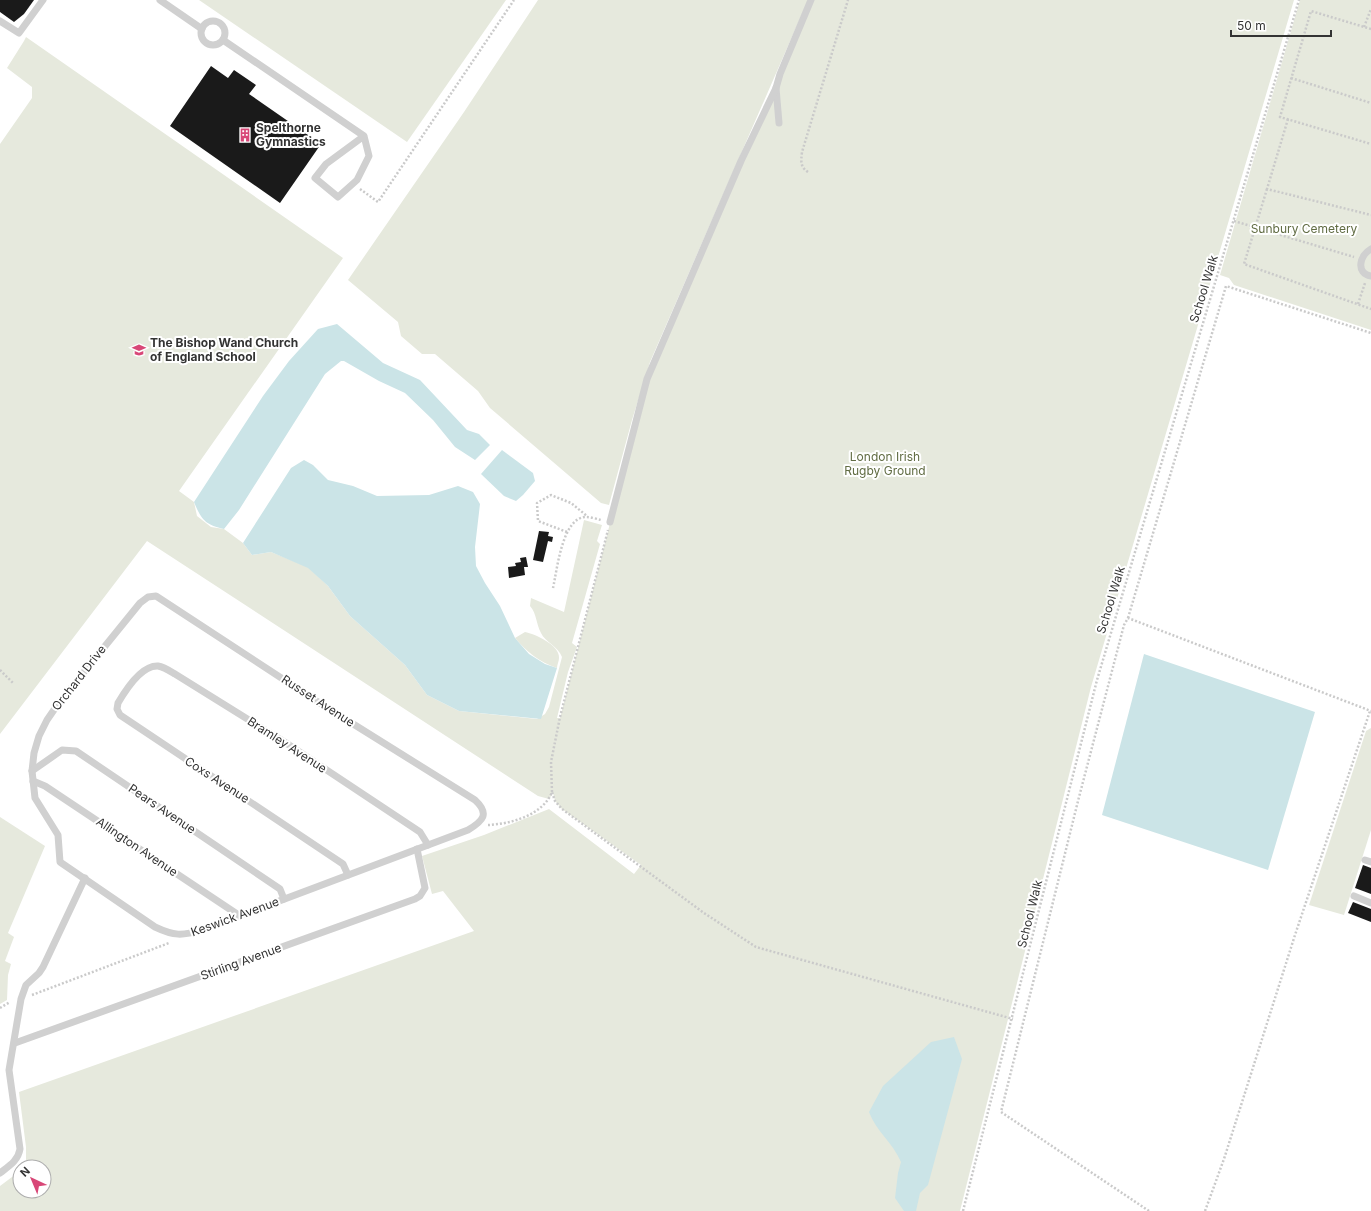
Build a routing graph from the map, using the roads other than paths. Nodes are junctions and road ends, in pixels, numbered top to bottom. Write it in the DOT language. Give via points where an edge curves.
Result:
graph roads {
  1 [pos="44,0"];
  2 [pos="160,0"];
  3 [pos="811,0"];
  4 [pos="0,21"];
  5 [pos="202,29"];
  6 [pos="223,40"];
  7 [pos="776,88"];
  8 [pos="779,123"];
  9 [pos="364,136"];
  10 [pos="1371,249"];
  11 [pos="1370,276"];
  12 [pos="610,522"];
  13 [pos="148,597"];
  14 [pos="138,676"];
  15 [pos="32,771"];
  16 [pos="33,781"];
  17 [pos="484,812"];
  18 [pos="428,845"];
  19 [pos="417,849"];
  20 [pos="348,875"];
  21 [pos="85,878"];
  22 [pos="1354,896"];
  23 [pos="284,899"];
  24 [pos="1371,903"];
  25 [pos="240,916"];
  26 [pos="15,1043"];
  27 [pos="0,1173"];
  1 -- 4 [label="lane" via="19,33"];
  2 -- 5 [label="lane"];
  3 -- 7 [label="lane"];
  5 -- 6 [label="lane" via="201,37 206,43 213,45"];
  5 -- 6 [label="lane" via="207,22 219,23 225,32"];
  6 -- 9 [label="lane"];
  7 -- 8 [label="lane"];
  7 -- 12 [label="lane" via="741,161 646,379"];
  9 -- 9 [label="lane" via="369,156 357,180 338,197 315,178 326,164"];
  10 -- 11 [label="lane" via="1364,252 1360,259 1363,272"];
  13 -- 15 [label="lane, Orchard Drive" via="140,603 47,720 34,754"];
  13 -- 17 [label="lane, Russet Avenue" via="156,596 163,600 318,702 475,800"];
  14 -- 18 [label="lane, Bramley Avenue" via="151,667 163,668 175,674 286,743 420,832"];
  14 -- 20 [label="lane, Coxs Avenue" via="118,703 120,716 343,864"];
  15 -- 16 [label="lane, Keswick Avenue"];
  15 -- 23 [label="lane, Pears Avenue" via="62,750 76,751 280,889"];
  16 -- 21 [label="lane, Keswick Avenue" via="35,798 58,835 60,862"];
  16 -- 25 [label="lane, Allington Avenue" via="45,786"];
  17 -- 18 [label="lane, Keswick Avenue" via="478,824 468,830"];
  18 -- 19 [label="lane, Keswick Avenue"];
  19 -- 20 [label="lane, Keswick Avenue"];
  19 -- 26 [label="lane, Stirling Avenue" via="425,888 415,899"];
  20 -- 23 [label="lane, Keswick Avenue"];
  21 -- 25 [label="lane, Keswick Avenue" via="155,927 169,933 185,935"];
  21 -- 26 [label="lane" via="43,967 26,985 21,999"];
  22 -- 24 [label="lane"];
  23 -- 25 [label="lane, Keswick Avenue"];
  26 -- 27 [label="lane" via="9,1070 20,1149 13,1164"];
}
